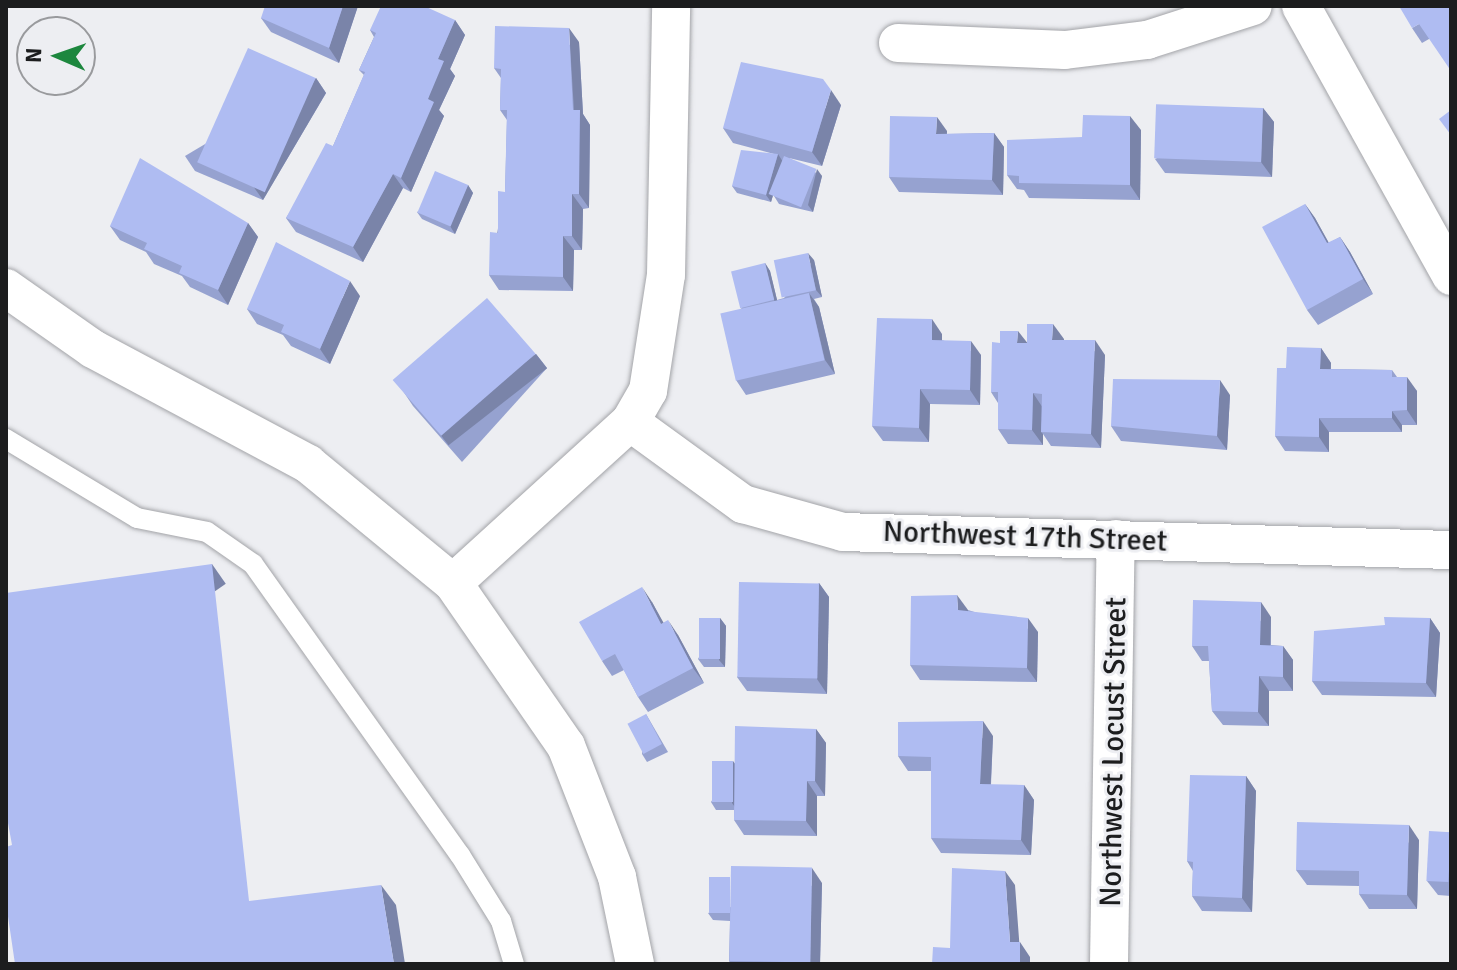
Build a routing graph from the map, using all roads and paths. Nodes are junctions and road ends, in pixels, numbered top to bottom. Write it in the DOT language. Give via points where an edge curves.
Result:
graph roads {
  1 [pos="671,6"];
  2 [pos="1253,6"];
  3 [pos="1301,6"];
  4 [pos="898,43"];
  5 [pos="1451,276"];
  6 [pos="6,288"];
  7 [pos="630,422"];
  8 [pos="6,439"];
  9 [pos="1116,539"];
  10 [pos="1451,550"];
  11 [pos="453,583"];
  12 [pos="514,964"];
  13 [pos="635,964"];
  14 [pos="1109,964"];
  1 -- 7 [label="street" via="666,275 648,391"];
  2 -- 4 [label="street" via="1147,40 1065,50"];
  3 -- 5 [label="street"];
  6 -- 11 [label="street" via="93,349 308,464"];
  7 -- 9 [label="street, Northwest 17th Street" via="707,484 782,518 843,532"];
  7 -- 11 [label="street"];
  8 -- 12 [label="lane" via="137,518 207,532 253,564 460,855 501,921"];
  9 -- 10 [label="street, Northwest 17th Street"];
  9 -- 14 [label="street, Northwest Locust Street"];
  11 -- 13 [label="street" via="566,746 617,877"];
}
